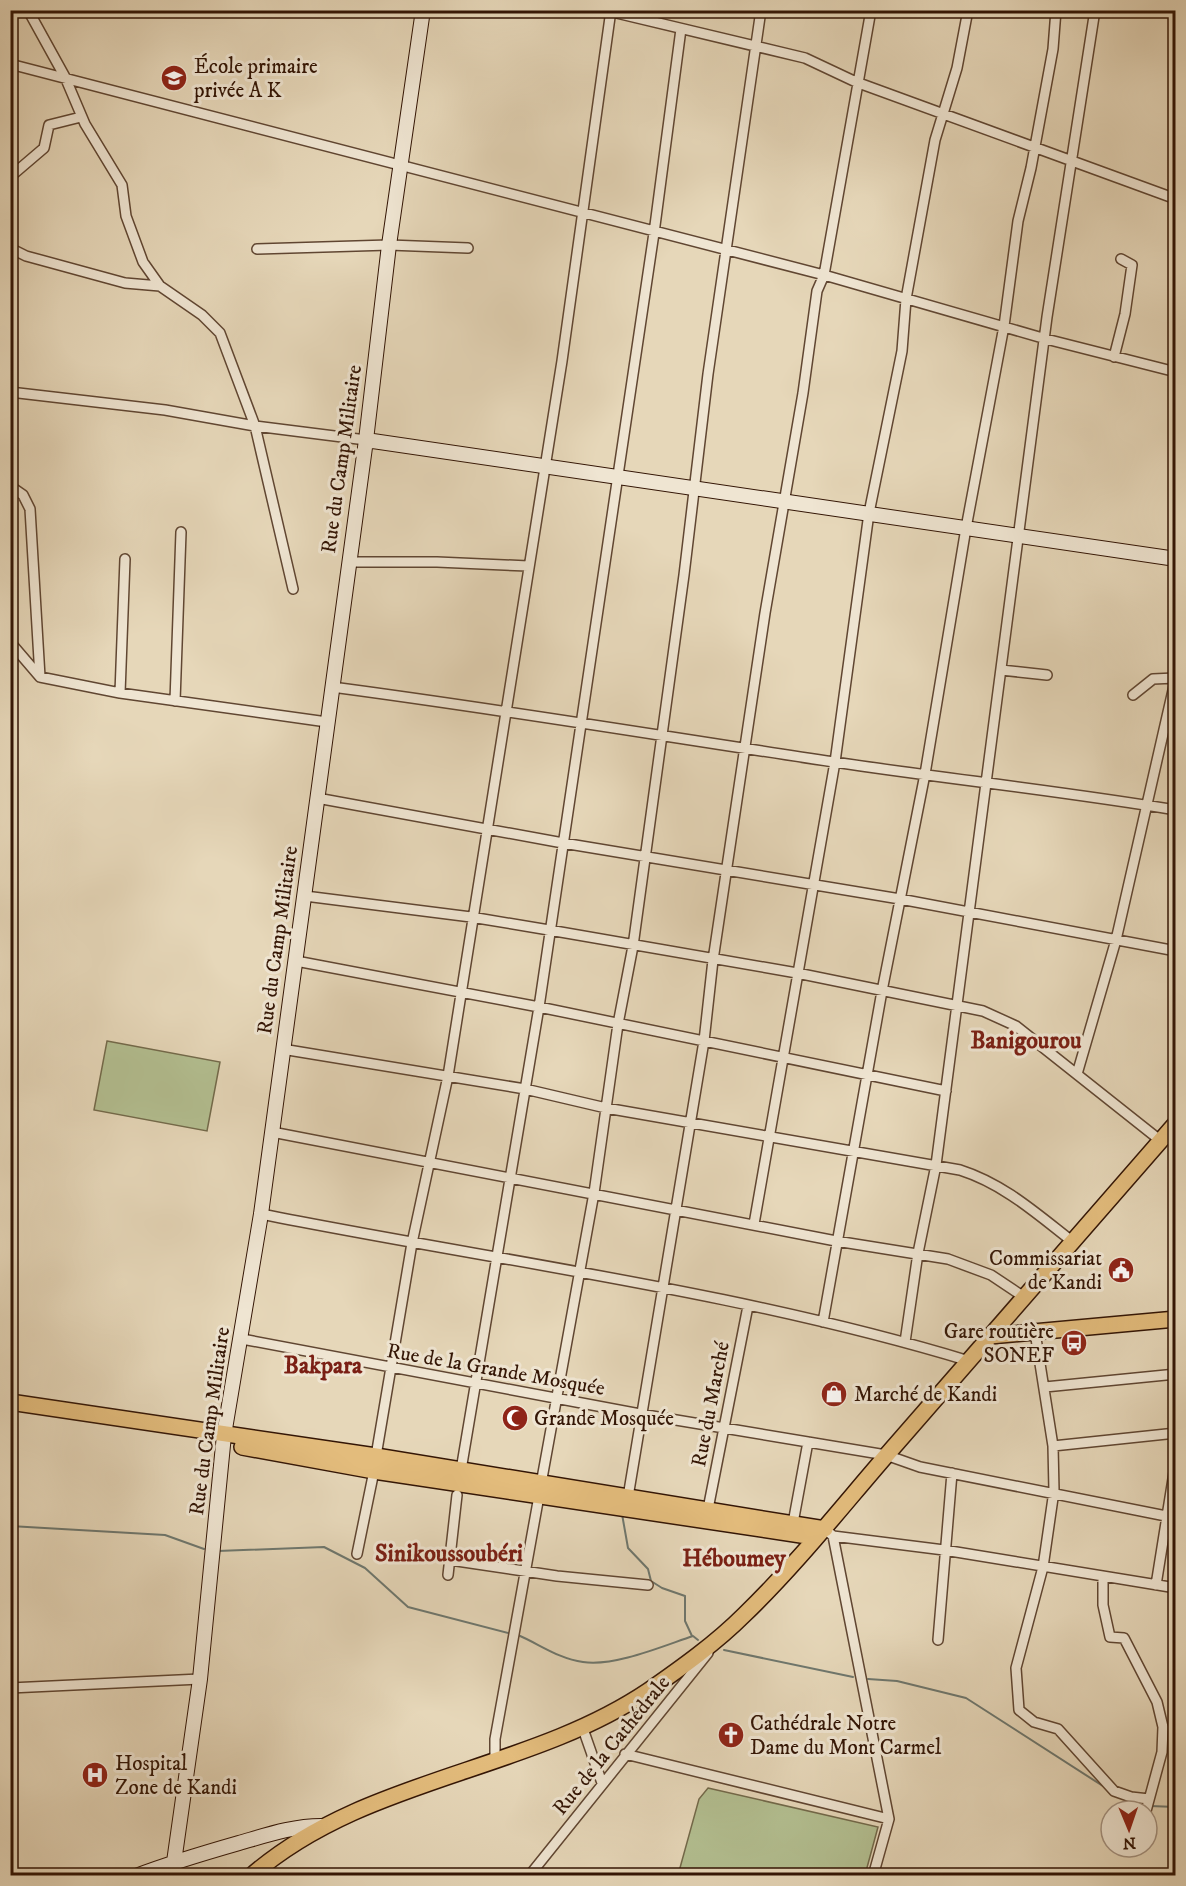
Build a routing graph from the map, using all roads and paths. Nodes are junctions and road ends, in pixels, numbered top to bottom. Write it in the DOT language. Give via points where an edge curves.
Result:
graph roads {
  1 [pos="28,10"];
  2 [pos="423,10"];
  3 [pos="760,10"];
  4 [pos="871,10"];
  5 [pos="968,10"];
  6 [pos="1056,10"];
  7 [pos="1095,10"];
  8 [pos="609,11"];
  9 [pos="681,28"];
  10 [pos="756,46"];
  11 [pos="10,64"];
  12 [pos="65,77"];
  13 [pos="856,82"];
  14 [pos="942,112"];
  15 [pos="81,117"];
  16 [pos="1034,146"];
  17 [pos="1070,160"];
  18 [pos="401,165"];
  19 [pos="10,177"];
  20 [pos="1176,199"];
  21 [pos="584,213"];
  22 [pos="654,233"];
  23 [pos="389,245"];
  24 [pos="10,248"];
  25 [pos="468,248"];
  26 [pos="257,249"];
  27 [pos="726,250"];
  28 [pos="1120,259"];
  29 [pos="824,275"];
  30 [pos="160,286"];
  31 [pos="906,299"];
  32 [pos="1004,326"];
  33 [pos="1046,339"];
  34 [pos="1114,357"];
  35 [pos="1176,372"];
  36 [pos="10,392"];
  37 [pos="255,426"];
  38 [pos="366,440"];
  39 [pos="544,465"];
  40 [pos="616,476"];
  41 [pos="10,486"];
  42 [pos="694,488"];
  43 [pos="785,500"];
  44 [pos="869,513"];
  45 [pos="966,528"];
  46 [pos="181,532"];
  47 [pos="1017,536"];
  48 [pos="125,559"];
  49 [pos="1176,559"];
  50 [pos="348,562"];
  51 [pos="528,566"];
  52 [pos="294,590"];
  53 [pos="10,642"];
  54 [pos="1001,670"];
  55 [pos="1047,675"];
  56 [pos="40,676"];
  57 [pos="1175,677"];
  58 [pos="332,687"];
  59 [pos="120,693"];
  60 [pos="1133,695"];
  61 [pos="175,701"];
  62 [pos="506,710"];
  63 [pos="579,721"];
  64 [pos="327,722"];
  65 [pos="662,735"];
  66 [pos="746,748"];
  67 [pos="835,762"];
  68 [pos="925,774"];
  69 [pos="987,781"];
  70 [pos="317,798"];
  71 [pos="1148,806"];
  72 [pos="1176,810"];
  73 [pos="486,829"];
  74 [pos="563,843"];
  75 [pos="646,855"];
  76 [pos="728,869"];
  77 [pos="812,883"];
  78 [pos="305,896"];
  79 [pos="900,899"];
  80 [pos="968,913"];
  81 [pos="471,917"];
  82 [pos="549,930"];
  83 [pos="1116,940"];
  84 [pos="633,946"];
  85 [pos="1176,951"];
  86 [pos="713,960"];
  87 [pos="296,961"];
  88 [pos="797,973"];
  89 [pos="882,991"];
  90 [pos="459,993"];
  91 [pos="957,1006"];
  92 [pos="538,1007"];
  93 [pos="618,1024"];
  94 [pos="704,1041"];
  95 [pos="282,1049"];
  96 [pos="784,1057"];
  97 [pos="868,1074"];
  98 [pos="1077,1074"];
  99 [pos="447,1076"];
  100 [pos="525,1089"];
  101 [pos="946,1091"];
  102 [pos="606,1108"];
  103 [pos="689,1122"];
  104 [pos="1176,1124"];
  105 [pos="272,1131"];
  106 [pos="770,1135"];
  107 [pos="1161,1141"];
  108 [pos="853,1150"];
  109 [pos="430,1162"];
  110 [pos="936,1165"];
  111 [pos="511,1178"];
  112 [pos="594,1193"];
  113 [pos="677,1210"];
  114 [pos="261,1214"];
  115 [pos="754,1224"];
  116 [pos="836,1241"];
  117 [pos="1073,1242"];
  118 [pos="412,1243"];
  119 [pos="918,1253"];
  120 [pos="496,1258"];
  121 [pos="580,1272"];
  122 [pos="662,1289"];
  123 [pos="1024,1297"];
  124 [pos="748,1306"];
  125 [pos="1176,1319"];
  126 [pos="823,1322"];
  127 [pos="1035,1332"];
  128 [pos="990,1336"];
  129 [pos="242,1339"];
  130 [pos="905,1342"];
  131 [pos="969,1361"];
  132 [pos="391,1368"];
  133 [pos="1176,1374"];
  134 [pos="476,1383"];
  135 [pos="1046,1387"];
  136 [pos="556,1397"];
  137 [pos="10,1402"];
  138 [pos="10,1413"];
  139 [pos="640,1414"];
  140 [pos="725,1427"];
  141 [pos="1176,1433"];
  142 [pos="224,1440"];
  143 [pos="808,1442"];
  144 [pos="1053,1446"];
  145 [pos="886,1455"];
  146 [pos="1176,1460"];
  147 [pos="375,1463"];
  148 [pos="461,1470"];
  149 [pos="952,1473"];
  150 [pos="540,1490"];
  151 [pos="1054,1491"];
  152 [pos="457,1495"];
  153 [pos="628,1497"];
  154 [pos="708,1509"];
  155 [pos="1172,1517"];
  156 [pos="793,1523"];
  157 [pos="825,1534"];
  158 [pos="944,1550"];
  159 [pos="357,1554"];
  160 [pos="450,1560"];
  161 [pos="1043,1567"];
  162 [pos="526,1571"];
  163 [pos="448,1575"];
  164 [pos="1103,1576"];
  165 [pos="648,1585"];
  166 [pos="1156,1585"];
  167 [pos="1176,1588"];
  168 [pos="720,1637"];
  169 [pos="938,1640"];
  170 [pos="200,1678"];
  171 [pos="10,1688"];
  172 [pos="582,1726"];
  173 [pos="625,1754"];
  174 [pos="495,1762"];
  175 [pos="602,1783"];
  176 [pos="1149,1799"];
  177 [pos="889,1819"];
  178 [pos="321,1826"];
  179 [pos="172,1869"];
  180 [pos="136,1875"];
  181 [pos="251,1875"];
  182 [pos="529,1875"];
  183 [pos="873,1875"];
  1 -- 12 [label="street"];
  2 -- 18 [label="street, Rue du Camp Militaire"];
  3 -- 10 [label="street"];
  4 -- 13 [label="street"];
  5 -- 14 [label="street" via="957,68"];
  6 -- 16 [label="street" via="1053,49"];
  7 -- 17 [label="street"];
  8 -- 9 [label="street"];
  8 -- 21 [label="street"];
  9 -- 10 [label="street"];
  9 -- 22 [label="street"];
  10 -- 13 [label="street" via="806,58"];
  10 -- 27 [label="street"];
  11 -- 12 [label="street"];
  12 -- 15 [label="street"];
  12 -- 18 [label="street"];
  13 -- 14 [label="street"];
  13 -- 29 [label="street"];
  14 -- 16 [label="street"];
  14 -- 31 [label="street"];
  15 -- 19 [label="street" via="49,125 44,148"];
  15 -- 30 [label="street" via="122,185 135,244"];
  16 -- 17 [label="street"];
  16 -- 32 [label="street" via="1018,221"];
  17 -- 20 [label="street"];
  17 -- 33 [label="street"];
  18 -- 21 [label="street"];
  18 -- 23 [label="street, Rue du Camp Militaire"];
  21 -- 22 [label="street"];
  21 -- 39 [label="street"];
  22 -- 27 [label="street"];
  22 -- 40 [label="street"];
  23 -- 25 [label="street"];
  23 -- 26 [label="street"];
  23 -- 38 [label="street, Rue du Camp Militaire"];
  24 -- 30 [label="street" via="125,283"];
  27 -- 29 [label="street"];
  27 -- 42 [label="street"];
  28 -- 34 [label="street" via="1132,265"];
  29 -- 31 [label="street"];
  29 -- 43 [label="street" via="817,291"];
  30 -- 37 [label="street" via="202,315 220,333"];
  31 -- 32 [label="street"];
  31 -- 44 [label="street" via="898,372"];
  32 -- 33 [label="street"];
  32 -- 45 [label="street"];
  33 -- 34 [label="street"];
  33 -- 47 [label="street"];
  34 -- 35 [label="street"];
  36 -- 37 [label="street" via="165,410"];
  37 -- 38 [label="street"];
  37 -- 52 [label="street"];
  38 -- 39 [label="street"];
  38 -- 50 [label="street, Rue du Camp Militaire"];
  39 -- 40 [label="street"];
  39 -- 51 [label="street"];
  40 -- 42 [label="street"];
  40 -- 63 [label="street" via="598,616"];
  41 -- 56 [label="street" via="23,495 30,509"];
  42 -- 43 [label="street"];
  42 -- 65 [label="street"];
  43 -- 44 [label="street"];
  43 -- 66 [label="street"];
  44 -- 45 [label="street"];
  44 -- 67 [label="street"];
  45 -- 47 [label="street"];
  45 -- 68 [label="street"];
  46 -- 61 [label="street"];
  47 -- 49 [label="street"];
  47 -- 54 [label="street"];
  48 -- 59 [label="street"];
  50 -- 51 [label="street"];
  50 -- 58 [label="street, Rue du Camp Militaire"];
  51 -- 62 [label="street"];
  53 -- 56 [label="street"];
  54 -- 55 [label="street"];
  54 -- 69 [label="street"];
  56 -- 59 [label="street"];
  57 -- 60 [label="street" via="1153,679"];
  57 -- 71 [label="street"];
  58 -- 62 [label="street"];
  58 -- 64 [label="street, Rue du Camp Militaire"];
  59 -- 61 [label="street"];
  61 -- 64 [label="street"];
  62 -- 63 [label="street"];
  62 -- 73 [label="street"];
  63 -- 65 [label="street"];
  63 -- 74 [label="street"];
  64 -- 70 [label="street, Rue du Camp Militaire"];
  65 -- 66 [label="street"];
  65 -- 75 [label="street"];
  66 -- 67 [label="street"];
  66 -- 76 [label="street"];
  67 -- 68 [label="street"];
  67 -- 77 [label="street"];
  68 -- 69 [label="street"];
  68 -- 79 [label="street"];
  69 -- 71 [label="street"];
  69 -- 80 [label="street"];
  70 -- 73 [label="street"];
  70 -- 78 [label="street, Rue du Camp Militaire"];
  71 -- 72 [label="street"];
  71 -- 83 [label="street"];
  73 -- 74 [label="street"];
  73 -- 81 [label="street"];
  74 -- 75 [label="street"];
  74 -- 82 [label="street"];
  75 -- 76 [label="street"];
  75 -- 84 [label="street"];
  76 -- 77 [label="street"];
  76 -- 86 [label="street"];
  77 -- 79 [label="street"];
  77 -- 88 [label="street"];
  78 -- 81 [label="street"];
  78 -- 87 [label="street, Rue du Camp Militaire"];
  79 -- 80 [label="street"];
  79 -- 89 [label="street"];
  80 -- 83 [label="street"];
  80 -- 91 [label="street"];
  81 -- 82 [label="street"];
  81 -- 90 [label="street"];
  82 -- 84 [label="street"];
  82 -- 92 [label="street"];
  83 -- 85 [label="street"];
  83 -- 98 [label="street"];
  84 -- 86 [label="street"];
  84 -- 93 [label="street"];
  86 -- 88 [label="street"];
  86 -- 94 [label="street"];
  87 -- 90 [label="street"];
  87 -- 95 [label="street, Rue du Camp Militaire"];
  88 -- 89 [label="street"];
  88 -- 96 [label="street"];
  89 -- 91 [label="street"];
  89 -- 97 [label="street"];
  90 -- 92 [label="street"];
  90 -- 99 [label="street"];
  91 -- 98 [label="street" via="1006,1020"];
  91 -- 101 [label="street"];
  92 -- 93 [label="street"];
  92 -- 100 [label="street"];
  93 -- 94 [label="street"];
  93 -- 102 [label="street"];
  94 -- 96 [label="street"];
  94 -- 103 [label="street"];
  95 -- 99 [label="street"];
  95 -- 105 [label="street, Rue du Camp Militaire"];
  96 -- 97 [label="street"];
  96 -- 106 [label="street"];
  97 -- 101 [label="street"];
  97 -- 108 [label="street"];
  98 -- 107 [label="street"];
  99 -- 100 [label="street"];
  99 -- 109 [label="street"];
  100 -- 102 [label="street"];
  100 -- 111 [label="street"];
  101 -- 110 [label="street"];
  102 -- 103 [label="street"];
  102 -- 112 [label="street"];
  103 -- 106 [label="street"];
  103 -- 113 [label="street"];
  104 -- 107 [label="main road"];
  105 -- 109 [label="street"];
  105 -- 114 [label="street, Rue du Camp Militaire"];
  106 -- 108 [label="street"];
  106 -- 115 [label="street"];
  107 -- 117 [label="main road"];
  108 -- 110 [label="street"];
  108 -- 116 [label="street"];
  109 -- 111 [label="street"];
  109 -- 118 [label="street"];
  110 -- 117 [label="street" via="987,1180 1016,1197"];
  110 -- 119 [label="street"];
  111 -- 112 [label="street"];
  111 -- 120 [label="street"];
  112 -- 113 [label="street"];
  112 -- 121 [label="street"];
  113 -- 115 [label="street"];
  113 -- 122 [label="street"];
  114 -- 118 [label="street"];
  114 -- 129 [label="street, Rue du Camp Militaire"];
  115 -- 116 [label="street"];
  116 -- 119 [label="street"];
  116 -- 126 [label="street"];
  117 -- 123 [label="main road"];
  118 -- 120 [label="street"];
  118 -- 132 [label="street"];
  119 -- 123 [label="street" via="974,1267"];
  119 -- 130 [label="street"];
  120 -- 121 [label="street"];
  120 -- 134 [label="street"];
  121 -- 122 [label="street"];
  121 -- 136 [label="street"];
  122 -- 124 [label="street"];
  122 -- 139 [label="street"];
  123 -- 128 [label="main road"];
  124 -- 126 [label="street"];
  124 -- 140 [label="street, Rue du Marché"];
  125 -- 127 [label="main road"];
  126 -- 130 [label="street"];
  127 -- 128 [label="main road"];
  127 -- 135 [label="street"];
  128 -- 131 [label="main road"];
  129 -- 132 [label="street, Rue de la Grande Mosquée"];
  129 -- 142 [label="street, Rue du Camp Militaire"];
  130 -- 131 [label="street"];
  131 -- 145 [label="main road"];
  132 -- 134 [label="street, Rue de la Grande Mosquée"];
  132 -- 147 [label="street"];
  133 -- 135 [label="street"];
  134 -- 136 [label="street, Rue de la Grande Mosquée"];
  134 -- 148 [label="street"];
  135 -- 144 [label="street"];
  136 -- 139 [label="street, Rue de la Grande Mosquée"];
  136 -- 150 [label="street"];
  137 -- 142 [label="main road"];
  138 -- 142 [label="main road"];
  139 -- 140 [label="street, Rue de la Grande Mosquée"];
  139 -- 153 [label="street"];
  140 -- 143 [label="street, Rue de la Grande Mosquée"];
  140 -- 154 [label="street, Rue du Marché"];
  141 -- 144 [label="street"];
  142 -- 147 [label="main road"];
  142 -- 170 [label="street, Rue du Camp Militaire"];
  143 -- 145 [label="street, Rue de la Grande Mosquée"];
  143 -- 156 [label="street"];
  144 -- 151 [label="street"];
  145 -- 149 [label="street, Rue de la Grande Mosquée"];
  145 -- 157 [label="main road"];
  146 -- 155 [label="street"];
  147 -- 148 [label="main road"];
  147 -- 150 [label="main road"];
  147 -- 159 [label="street"];
  148 -- 150 [label="main road"];
  149 -- 151 [label="street, Rue de la Grande Mosquée"];
  149 -- 158 [label="street"];
  150 -- 153 [label="main road"];
  150 -- 157 [label="main road"];
  150 -- 162 [label="street"];
  151 -- 155 [label="street, Rue de la Grande Mosquée"];
  151 -- 161 [label="street"];
  152 -- 160 [label="street"];
  153 -- 154 [label="main road"];
  154 -- 156 [label="main road"];
  155 -- 166 [label="street"];
  156 -- 157 [label="main road"];
  157 -- 158 [label="street"];
  157 -- 168 [label="main road"];
  157 -- 177 [label="street"];
  158 -- 161 [label="street"];
  158 -- 169 [label="street"];
  160 -- 162 [label="street"];
  160 -- 163 [label="street"];
  161 -- 164 [label="street"];
  161 -- 176 [label="street" via="1016,1668 1019,1710 1034,1722 1058,1729 1114,1791"];
  162 -- 165 [label="street"];
  162 -- 174 [label="street" via="495,1739"];
  164 -- 166 [label="street"];
  164 -- 176 [label="street" via="1103,1605 1110,1637 1124,1638 1161,1714 1162,1752"];
  166 -- 167 [label="street"];
  168 -- 172 [label="main road" via="648,1690"];
  168 -- 173 [label="street, Rue de la Cathédrale"];
  170 -- 171 [label="street"];
  170 -- 179 [label="street, Rue du Camp Militaire"];
  172 -- 174 [label="main road"];
  172 -- 175 [label="street"];
  173 -- 175 [label="street, Rue de la Cathédrale"];
  173 -- 177 [label="street"];
  174 -- 178 [label="main road" via="372,1804"];
  175 -- 182 [label="street, Rue de la Cathédrale"];
  177 -- 183 [label="street"];
  178 -- 179 [label="street" via="292,1828"];
  178 -- 181 [label="main road"];
  179 -- 180 [label="street"];
}
